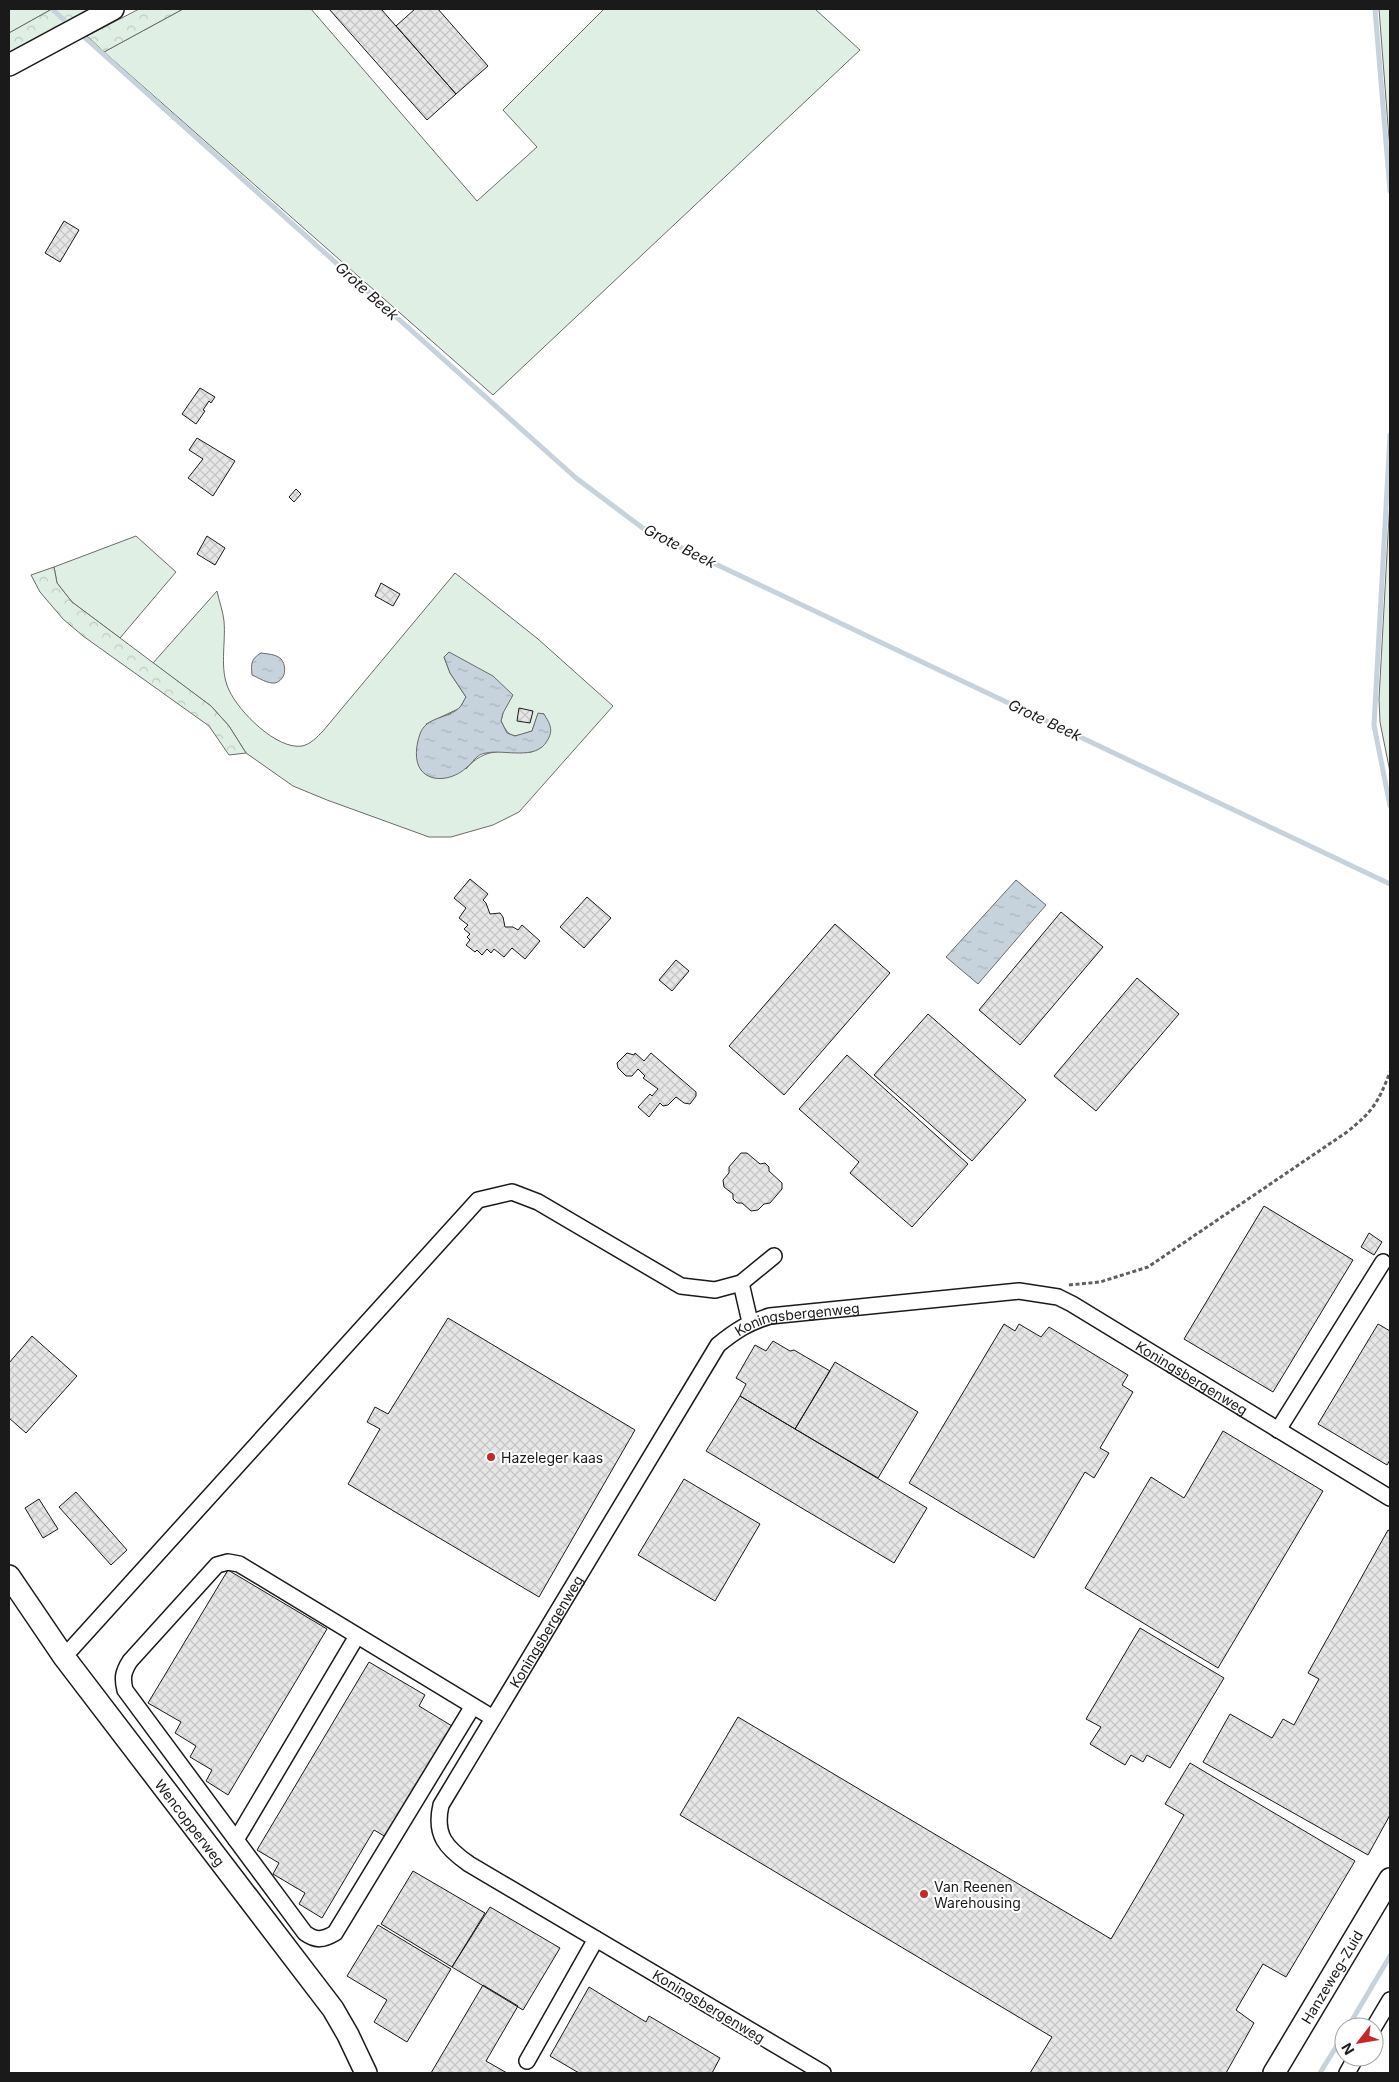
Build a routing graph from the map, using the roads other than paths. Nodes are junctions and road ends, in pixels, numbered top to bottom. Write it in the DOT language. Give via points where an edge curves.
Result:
graph roads {
  1 [pos="113,9"];
  2 [pos="9,65"];
  3 [pos="774,1256"];
  4 [pos="1383,1262"];
  5 [pos="741,1283"];
  6 [pos="750,1322"];
  7 [pos="1278,1430"];
  8 [pos="1390,1498"];
  9 [pos="9,1576"];
  10 [pos="357,1636"];
  11 [pos="64,1657"];
  12 [pos="473,1706"];
  13 [pos="493,1718"];
  14 [pos="236,1840"];
  15 [pos="1390,1879"];
  16 [pos="596,1940"];
  17 [pos="1390,2000"];
  18 [pos="1380,2017"];
  19 [pos="527,2061"];
  20 [pos="366,2073"];
  21 [pos="823,2073"];
  22 [pos="1274,2073"];
  1 -- 2 [label="street"];
  3 -- 5 [label="street"];
  4 -- 7 [label="street"];
  5 -- 6 [label="street"];
  5 -- 11 [label="street" via="715,1290 681,1286 538,1202 512,1192 478,1200"];
  6 -- 7 [label="street, Koningsbergenweg" via="790,1313 1019,1291 1058,1297"];
  6 -- 13 [label="street, Koningsbergenweg" via="718,1345 706,1363"];
  7 -- 8 [label="street, Koningsbergenweg"];
  9 -- 11 [label="street, Wencopperweg"];
  10 -- 12 [label="street"];
  10 -- 14 [label="street"];
  10 -- 14 [label="street" via="238,1564 228,1562 217,1565 124,1671 125,1690"];
  11 -- 20 [label="street, Wencopperweg" via="333,2009"];
  12 -- 13 [label="street"];
  12 -- 14 [label="street" via="335,1934 324,1939 305,1933"];
  13 -- 16 [label="street, Koningsbergenweg" via="441,1805 438,1816 446,1845 469,1864"];
  15 -- 22 [label="street, Hanzeweg-Zuid"];
  16 -- 19 [label="street"];
  16 -- 21 [label="street, Koningsbergenweg"];
  17 -- 18 [label="street"];
}
